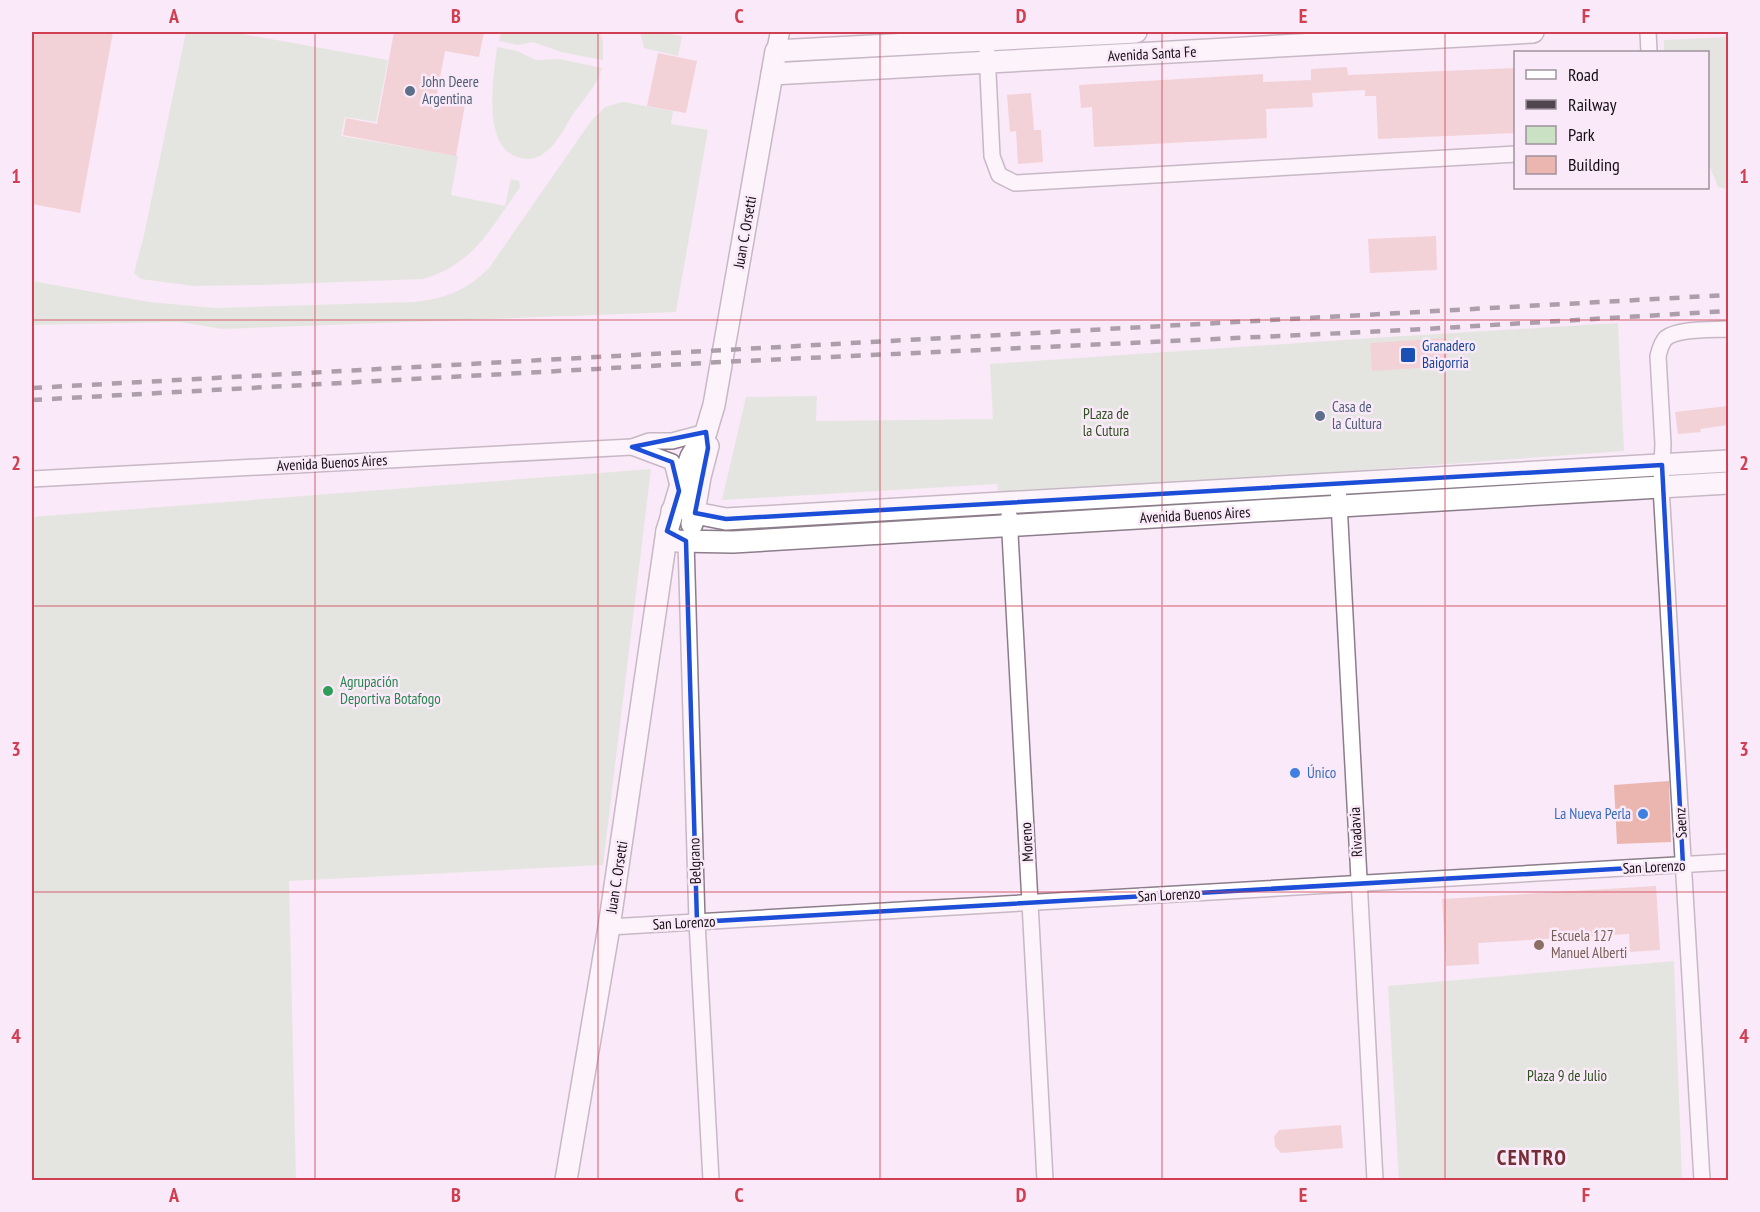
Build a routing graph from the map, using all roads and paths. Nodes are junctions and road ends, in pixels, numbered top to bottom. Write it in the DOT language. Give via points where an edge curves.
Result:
graph roads {
  1 [pos="1136,32"];
  2 [pos="1533,32"];
  3 [pos="1648,32"];
  4 [pos="986,35"];
  5 [pos="1315,38"];
  6 [pos="778,41"];
  7 [pos="1649,51"];
  8 [pos="987,63"];
  9 [pos="772,74"];
  10 [pos="1514,154"];
  11 [pos="1728,329"];
  12 [pos="706,432"];
  13 [pos="632,447"];
  14 [pos="1728,461"];
  15 [pos="1662,465"];
  16 [pos="32,479"];
  17 [pos="1728,483"];
  18 [pos="1338,484"];
  19 [pos="1661,487"];
  20 [pos="679,491"];
  21 [pos="1009,503"];
  22 [pos="1339,506"];
  23 [pos="694,513"];
  24 [pos="669,521"];
  25 [pos="1010,526"];
  26 [pos="686,541"];
  27 [pos="662,572"];
  28 [pos="1728,862"];
  29 [pos="1683,865"];
  30 [pos="1359,884"];
  31 [pos="1030,903"];
  32 [pos="697,922"];
  33 [pos="609,927"];
  34 [pos="566,1180"];
  35 [pos="711,1180"];
  36 [pos="1045,1180"];
  37 [pos="1375,1180"];
  38 [pos="1702,1180"];
  1 -- 4 [label="main road, Avenida Santa Fe"];
  2 -- 5 [label="main road, Avenida Santa Fe"];
  3 -- 7 [label="street"];
  4 -- 6 [label="main road, Avenida Santa Fe"];
  4 -- 8 [label="street"];
  5 -- 8 [label="main road, Avenida Santa Fe"];
  6 -- 9 [label="main road, Juan C. Orsetti"];
  8 -- 9 [label="main road, Avenida Santa Fe"];
  8 -- 10 [label="street" via="992,156 999,176 1015,183"];
  9 -- 12 [label="main road, Juan C. Orsetti"];
  11 -- 15 [label="street, Saenz" via="1680,332 1667,337 1660,346"];
  12 -- 13 [label="street, Avenida Buenos Aires"];
  12 -- 20 [label="main road, Juan C. Orsetti"];
  12 -- 23 [label="main road, Juan C. Orsetti" via="708,448"];
  13 -- 16 [label="street, Avenida Buenos Aires"];
  13 -- 20 [label="street, Avenida Buenos Aires" via="672,462"];
  14 -- 15 [label="main road, Avenida Buenos Aires"];
  15 -- 18 [label="main road, Avenida Buenos Aires"];
  15 -- 19 [label="street, Saenz"];
  17 -- 19 [label="main road, Avenida Buenos Aires"];
  18 -- 21 [label="main road, Avenida Buenos Aires"];
  18 -- 22 [label="street, Rivadavia"];
  19 -- 22 [label="main road, Avenida Buenos Aires"];
  19 -- 29 [label="street, Saenz"];
  20 -- 24 [label="main road, Juan C. Orsetti"];
  21 -- 23 [label="main road, Avenida Buenos Aires" via="726,519"];
  21 -- 25 [label="street, Moreno"];
  22 -- 25 [label="main road, Avenida Buenos Aires"];
  22 -- 30 [label="street, Rivadavia"];
  23 -- 24 [label="main road, Avenida Buenos Aires" via="681,507"];
  23 -- 26 [label="main road, Juan C. Orsetti"];
  24 -- 26 [label="main road, Avenida Buenos Aires" via="670,537"];
  24 -- 27 [label="main road, Juan C. Orsetti"];
  25 -- 26 [label="main road, Avenida Buenos Aires" via="733,542"];
  25 -- 31 [label="street, Moreno"];
  26 -- 27 [label="main road, Juan C. Orsetti"];
  26 -- 32 [label="street, Belgrano"];
  27 -- 33 [label="main road, Juan C. Orsetti"];
  28 -- 29 [label="street, San Lorenzo"];
  29 -- 30 [label="street, San Lorenzo"];
  29 -- 38 [label="street, Saenz"];
  30 -- 31 [label="street, San Lorenzo"];
  30 -- 37 [label="street, Rivadavia"];
  31 -- 32 [label="street, San Lorenzo"];
  31 -- 36 [label="street, Moreno"];
  32 -- 33 [label="street, San Lorenzo"];
  32 -- 35 [label="street, Belgrano"];
  33 -- 34 [label="main road, Juan C. Orsetti"];
}
